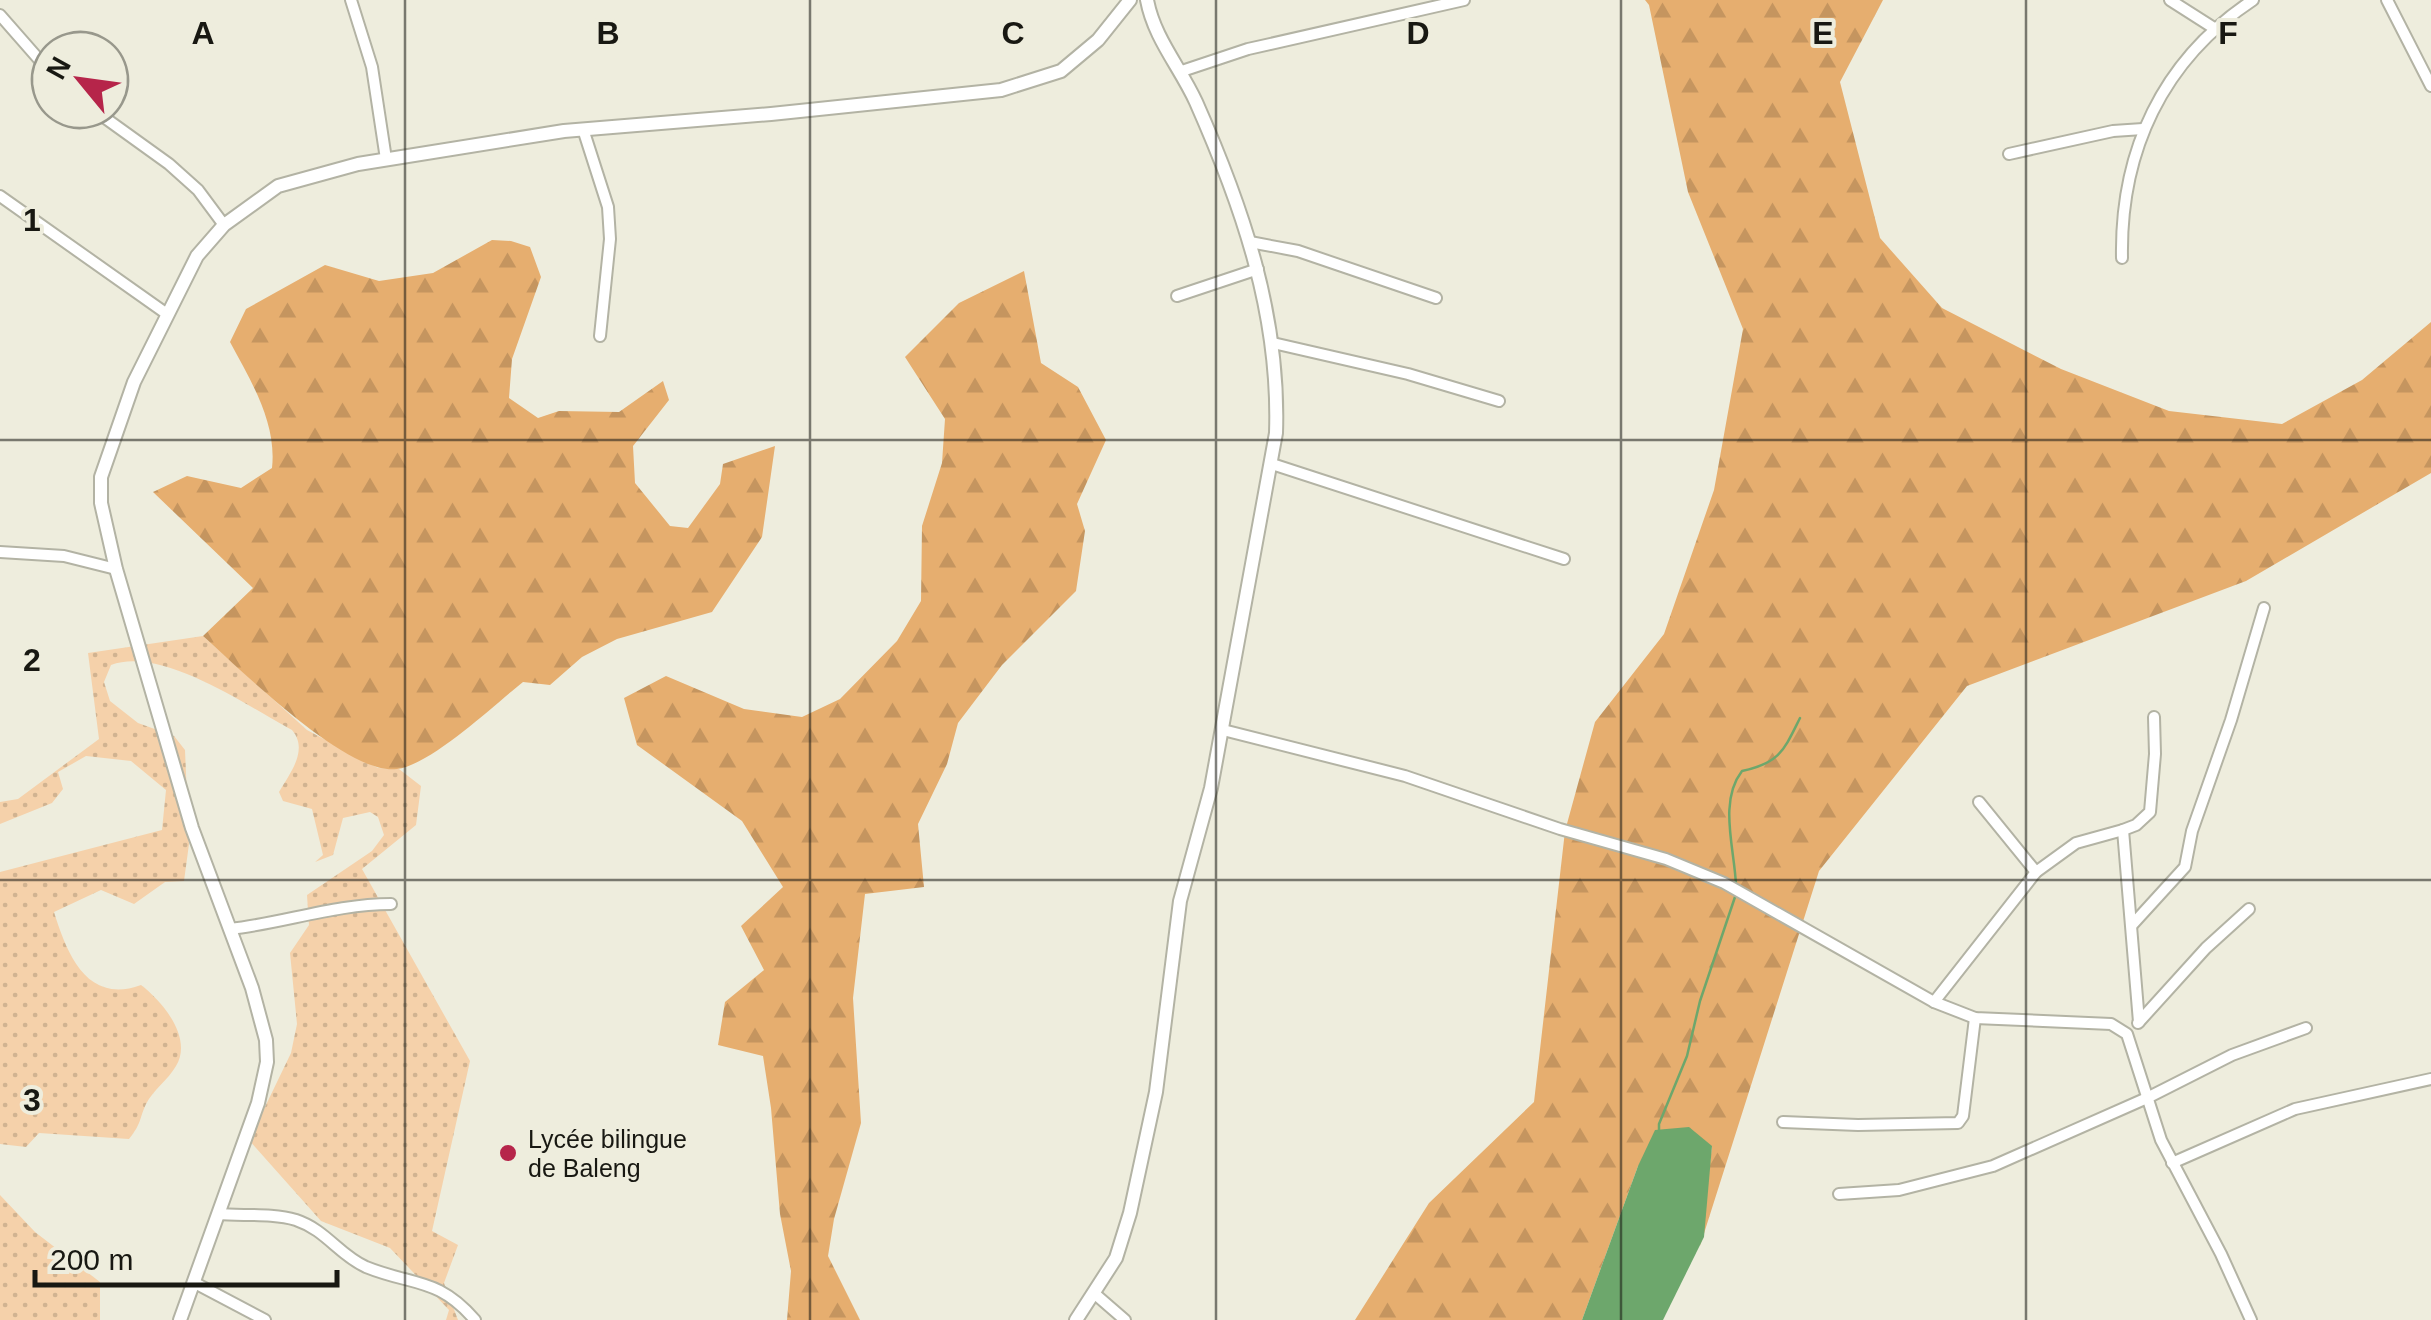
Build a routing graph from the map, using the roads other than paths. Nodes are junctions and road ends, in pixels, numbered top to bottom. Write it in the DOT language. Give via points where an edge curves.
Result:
graph roads {
  1 [pos="351,0"];
  2 [pos="1130,0"];
  3 [pos="1464,0"];
  4 [pos="2170,0"];
  5 [pos="2253,0"];
  6 [pos="2387,0"];
  7 [pos="1150,1"];
  8 [pos="0,15"];
  9 [pos="2217,30"];
  10 [pos="30,49"];
  11 [pos="1182,71"];
  12 [pos="2431,86"];
  13 [pos="2142,129"];
  14 [pos="122,130"];
  15 [pos="583,130"];
  16 [pos="2008,154"];
  17 [pos="386,160"];
  18 [pos="0,196"];
  19 [pos="224,225"];
  20 [pos="1250,242"];
  21 [pos="2122,258"];
  22 [pos="1258,269"];
  23 [pos="1176,296"];
  24 [pos="1436,298"];
  25 [pos="167,314"];
  26 [pos="600,336"];
  27 [pos="1272,342"];
  28 [pos="1500,400"];
  29 [pos="1272,464"];
  30 [pos="0,552"];
  31 [pos="1564,559"];
  32 [pos="116,569"];
  33 [pos="2264,608"];
  34 [pos="2154,716"];
  35 [pos="1222,730"];
  36 [pos="1979,802"];
  37 [pos="2123,830"];
  38 [pos="2036,872"];
  39 [pos="391,904"];
  40 [pos="2250,909"];
  41 [pos="2132,925"];
  42 [pos="230,929"];
  43 [pos="1934,1002"];
  44 [pos="1975,1018"];
  45 [pos="2138,1022"];
  46 [pos="2306,1028"];
  47 [pos="2126,1034"];
  48 [pos="2431,1079"];
  49 [pos="2147,1098"];
  50 [pos="1783,1122"];
  51 [pos="2172,1163"];
  52 [pos="1839,1194"];
  53 [pos="218,1214"];
  54 [pos="196,1283"];
  55 [pos="1096,1294"];
  56 [pos="180,1320"];
  57 [pos="265,1320"];
  58 [pos="475,1320"];
  59 [pos="1076,1320"];
  60 [pos="1125,1320"];
  61 [pos="2251,1320"];
  1 -- 17 [label="street" via="372,67"];
  2 -- 15 [label="street" via="1098,40 1060,71 1001,90"];
  3 -- 11 [label="street" via="1248,49"];
  4 -- 9 [label="street"];
  5 -- 9 [label="street"];
  6 -- 12 [label="street"];
  7 -- 11 [label="street" via="1154,29"];
  8 -- 10 [label="street"];
  9 -- 13 [label="street" via="2166,86"];
  11 -- 20 [label="street" via="1224,162"];
  13 -- 16 [label="street"];
  13 -- 21 [label="street" via="2121,218"];
  14 -- 19 [label="street" via="198,190"];
  15 -- 17 [label="street"];
  15 -- 26 [label="street" via="608,207"];
  17 -- 19 [label="street" via="278,186"];
  18 -- 25 [label="street"];
  19 -- 25 [label="street" via="197,256"];
  20 -- 22 [label="street"];
  20 -- 24 [label="street" via="1298,251"];
  22 -- 23 [label="street"];
  22 -- 27 [label="street"];
  25 -- 32 [label="street" via="134,382 101,477"];
  27 -- 28 [label="street"];
  27 -- 29 [label="street" via="1278,382"];
  29 -- 31 [label="street"];
  29 -- 35 [label="street"];
  30 -- 32 [label="street" via="64,556"];
  32 -- 42 [label="street" via="192,828"];
  33 -- 41 [label="street" via="2184,867"];
  34 -- 37 [label="street" via="2150,812"];
  35 -- 43 [label="street" via="1405,776 1666,859 1724,884"];
  35 -- 55 [label="street" via="1180,901 1156,1092 1134,1194 1116,1258"];
  36 -- 38 [label="street"];
  37 -- 38 [label="street" via="2076,843"];
  37 -- 41 [label="street"];
  38 -- 43 [label="street"];
  39 -- 42 [label="street"];
  40 -- 45 [label="street"];
  41 -- 45 [label="street"];
  42 -- 53 [label="street" via="252,988 267,1062"];
  43 -- 44 [label="street"];
  44 -- 47 [label="street" via="2097,1022"];
  44 -- 50 [label="street" via="1963,1116 1953,1125"];
  45 -- 47 [label="street"];
  46 -- 49 [label="street" via="2232,1055"];
  47 -- 49 [label="street"];
  48 -- 51 [label="street" via="2295,1109"];
  49 -- 51 [label="street"];
  49 -- 52 [label="street" via="1993,1166 1899,1190"];
  51 -- 61 [label="street"];
  53 -- 54 [label="street"];
  53 -- 58 [label="street" via="291,1218 318,1228 365,1266 434,1286"];
  54 -- 56 [label="street"];
  54 -- 57 [label="street"];
  55 -- 59 [label="street"];
  55 -- 60 [label="street"];
}
